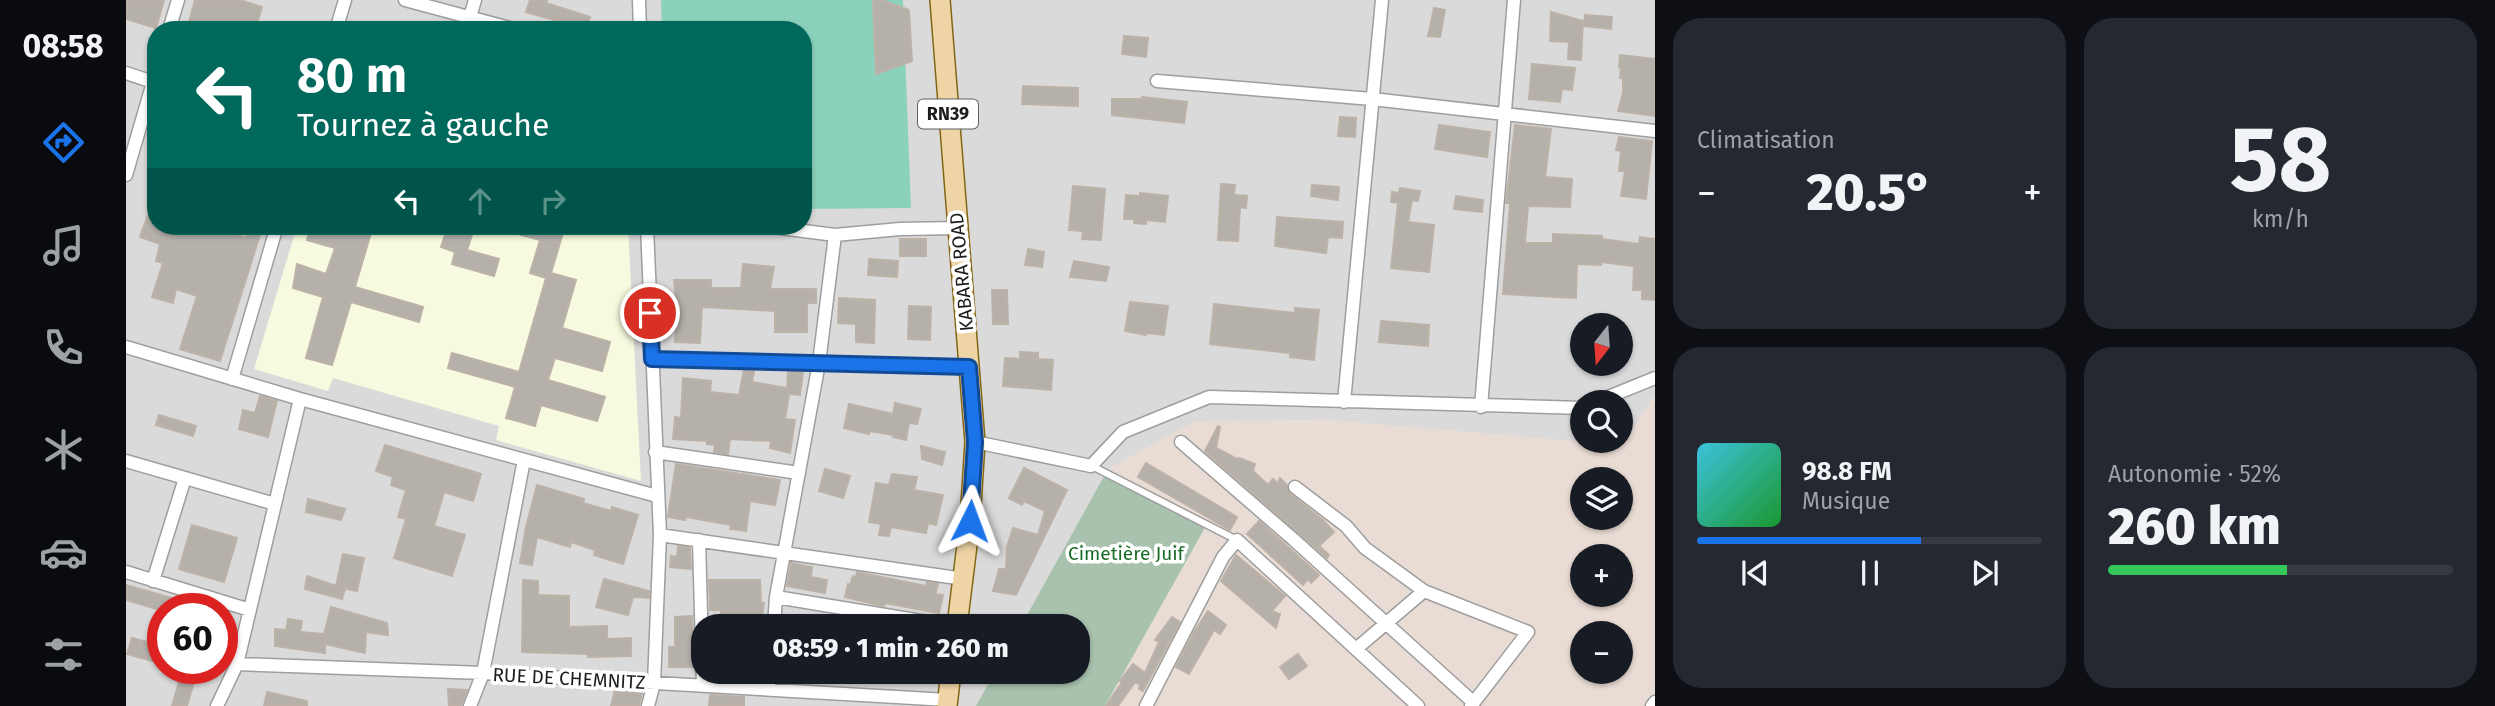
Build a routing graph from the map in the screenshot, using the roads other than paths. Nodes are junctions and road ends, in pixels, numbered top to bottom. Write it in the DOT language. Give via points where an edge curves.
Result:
graph roads {
  1 [pos="178,0"];
  2 [pos="345,0"];
  3 [pos="405,0"];
  4 [pos="475,0"];
  5 [pos="639,0"];
  6 [pos="940,0"];
  7 [pos="1382,0"];
  8 [pos="1514,0"];
  9 [pos="470,17"];
  10 [pos="172,21"];
  11 [pos="339,21"];
  12 [pos="484,21"];
  13 [pos="640,21"];
  14 [pos="126,73"];
  15 [pos="147,77"];
  16 [pos="1157,81"];
  17 [pos="1372,99"];
  18 [pos="147,105"];
  19 [pos="1504,114"];
  20 [pos="1655,131"];
  21 [pos="126,175"];
  22 [pos="958,228"];
  23 [pos="812,232"];
  24 [pos="275,235"];
  25 [pos="647,235"];
  26 [pos="835,235"];
  27 [pos="126,347"];
  28 [pos="652,359"];
  29 [pos="819,363"];
  30 [pos="969,367"];
  31 [pos="1655,378"];
  32 [pos="232,379"];
  33 [pos="1626,390"];
  34 [pos="300,399"];
  35 [pos="1344,402"];
  36 [pos="1481,407"];
  37 [pos="1570,408"];
  38 [pos="975,442"];
  39 [pos="1181,442"];
  40 [pos="655,452"];
  41 [pos="524,460"];
  42 [pos="126,461"];
  43 [pos="1091,466"];
  44 [pos="799,473"];
  45 [pos="185,478"];
  46 [pos="1295,487"];
  47 [pos="657,496"];
  48 [pos="275,503"];
  49 [pos="660,535"];
  50 [pos="699,540"];
  51 [pos="1237,540"];
  52 [pos="784,553"];
  53 [pos="126,572"];
  54 [pos="964,579"];
  55 [pos="153,581"];
  56 [pos="1424,592"];
  57 [pos="776,597"];
  58 [pos="250,610"];
  59 [pos="775,614"];
  60 [pos="880,614"];
  61 [pos="957,614"];
  62 [pos="1386,624"];
  63 [pos="1356,649"];
  64 [pos="238,660"];
  65 [pos="238,664"];
  66 [pos="483,673"];
  67 [pos="654,682"];
  68 [pos="227,684"];
  69 [pos="769,684"];
  70 [pos="949,684"];
  71 [pos="703,685"];
  72 [pos="769,688"];
  73 [pos="947,703"];
  74 [pos="1472,704"];
  75 [pos="217,706"];
  76 [pos="470,706"];
  77 [pos="648,706"];
  78 [pos="1146,706"];
  79 [pos="1418,706"];
  1 -- 10 [label="street"];
  2 -- 11 [label="street"];
  3 -- 9 [label="street"];
  4 -- 9 [label="street"];
  5 -- 13 [label="street"];
  6 -- 22 [label="main road, KABARA ROAD / RN39"];
  7 -- 17 [label="street"];
  8 -- 19 [label="street"];
  9 -- 12 [label="street"];
  14 -- 15 [label="street"];
  16 -- 17 [label="street"];
  17 -- 19 [label="street"];
  17 -- 35 [label="street"];
  18 -- 21 [label="street"];
  19 -- 20 [label="street"];
  19 -- 36 [label="street"];
  22 -- 26 [label="street"];
  22 -- 30 [label="main road, KABARA ROAD / RN39"];
  23 -- 26 [label="street"];
  24 -- 32 [label="street"];
  25 -- 28 [label="street"];
  26 -- 29 [label="street"];
  27 -- 32 [label="street"];
  28 -- 29 [label="street"];
  28 -- 40 [label="street"];
  29 -- 30 [label="street"];
  29 -- 44 [label="street"];
  30 -- 38 [label="main road, KABARA ROAD / RN39"];
  31 -- 33 [label="street"];
  32 -- 34 [label="street"];
  34 -- 41 [label="street"];
  34 -- 48 [label="street"];
  35 -- 36 [label="street"];
  35 -- 43 [label="street" via="1209,397 1123,432"];
  36 -- 37 [label="street"];
  38 -- 43 [label="street"];
  38 -- 54 [label="main road, KABARA ROAD / RN39"];
  39 -- 62 [label="street"];
  40 -- 44 [label="street"];
  40 -- 47 [label="street"];
  41 -- 47 [label="street"];
  41 -- 66 [label="street"];
  42 -- 45 [label="street"];
  43 -- 51 [label="lane"];
  44 -- 52 [label="street"];
  45 -- 48 [label="street"];
  45 -- 55 [label="street"];
  46 -- 56 [label="street"];
  47 -- 49 [label="street"];
  48 -- 58 [label="street"];
  49 -- 50 [label="street"];
  49 -- 67 [label="street"];
  50 -- 52 [label="street"];
  50 -- 71 [label="street"];
  51 -- 63 [label="street"];
  51 -- 78 [label="street" via="1223,557"];
  52 -- 54 [label="street"];
  52 -- 57 [label="street"];
  53 -- 55 [label="street"];
  54 -- 61 [label="main road, KABARA ROAD / RN39"];
  55 -- 58 [label="street"];
  56 -- 62 [label="street"];
  56 -- 74 [label="street" via="1528,632"];
  57 -- 59 [label="street"];
  57 -- 60 [label="street"];
  58 -- 64 [label="street"];
  62 -- 63 [label="street"];
  62 -- 74 [label="street"];
  63 -- 79 [label="street"];
  65 -- 66 [label="street, RUE DE CHEMNITZ"];
  66 -- 67 [label="street, RUE DE CHEMNITZ"];
  66 -- 76 [label="street"];
  67 -- 71 [label="street, RUE DE CHEMNITZ"];
  67 -- 77 [label="street"];
  68 -- 75 [label="street"];
  69 -- 72 [label="street"];
  70 -- 73 [label="main road"];
  71 -- 72 [label="street, RUE DE CHEMNITZ"];
  72 -- 73 [label="street, RUE DE CHEMNITZ"];
}
